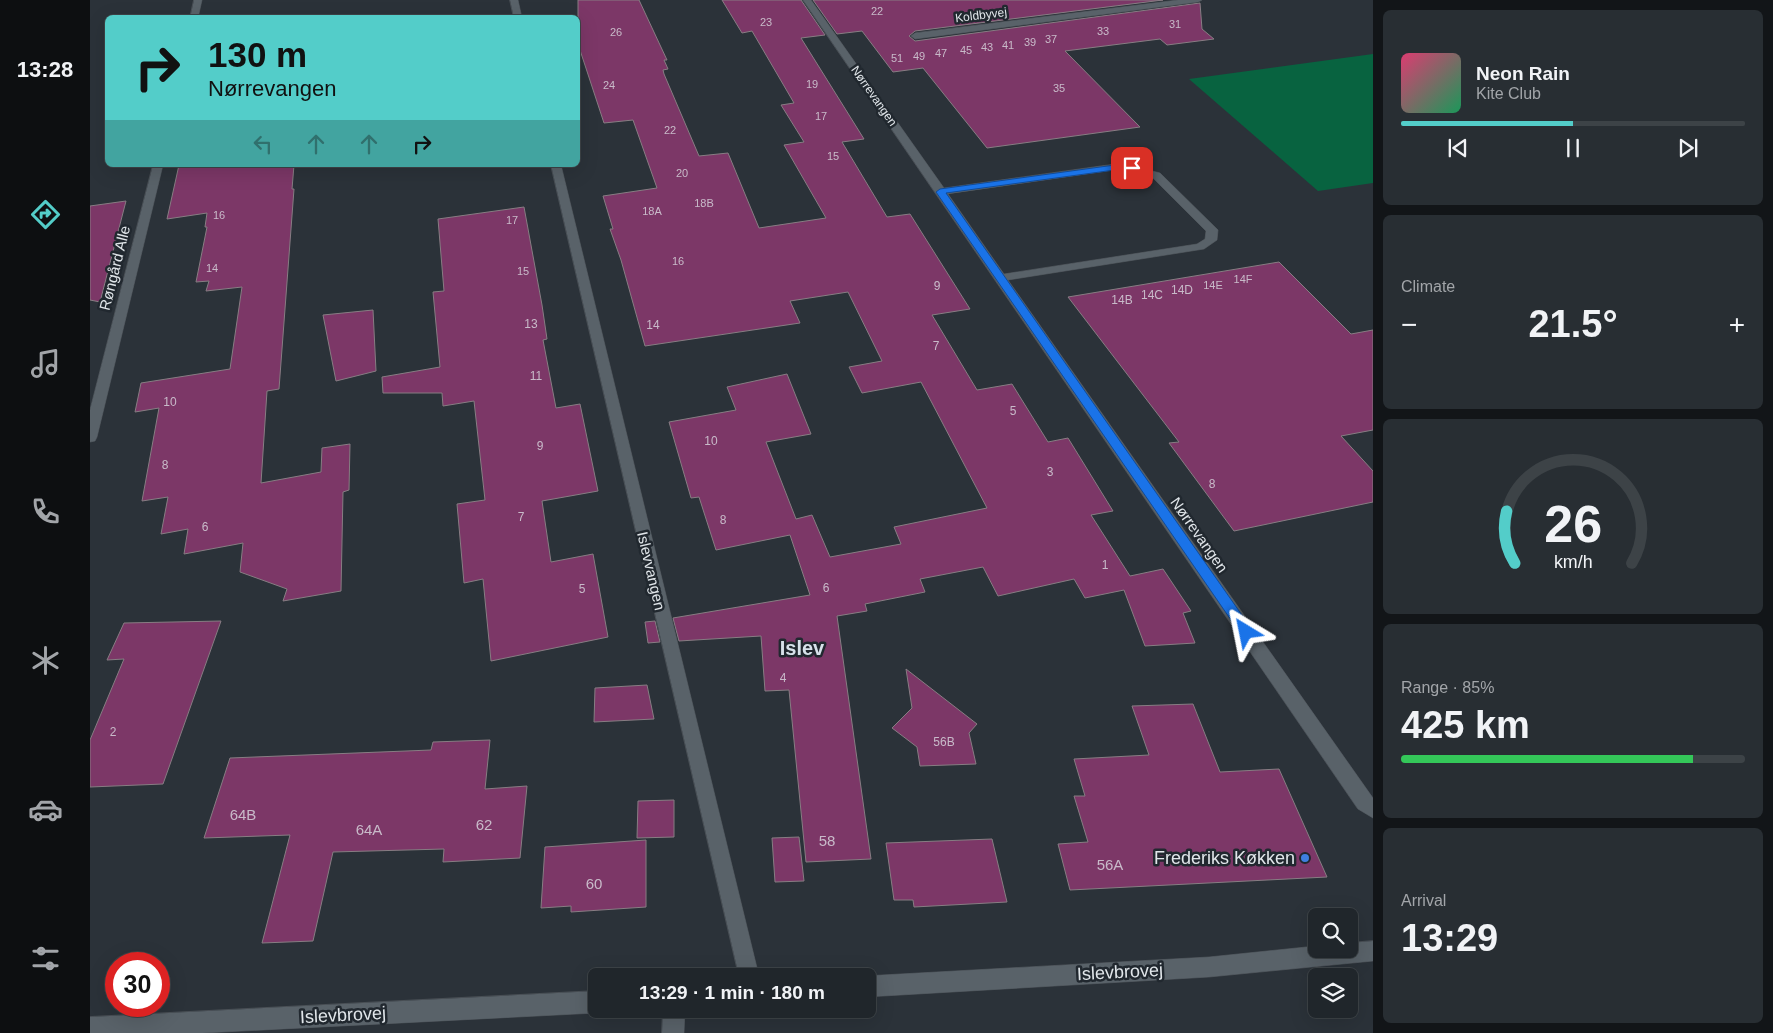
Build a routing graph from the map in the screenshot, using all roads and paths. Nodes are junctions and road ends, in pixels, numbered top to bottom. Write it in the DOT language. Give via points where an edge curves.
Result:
graph roads {
  1 [pos="198,0"];
  2 [pos="514,0"];
  3 [pos="807,0"];
  4 [pos="1198,0"];
  5 [pos="195,15"];
  6 [pos="517,15"];
  7 [pos="915,36"];
  8 [pos="158,167"];
  9 [pos="556,167"];
  10 [pos="940,192"];
  11 [pos="1000,278"];
  12 [pos="90,438"];
  13 [pos="1373,809"];
  14 [pos="1373,951"];
  15 [pos="746,968"];
  16 [pos="876,985"];
  17 [pos="588,1002"];
  18 [pos="674,1018"];
  19 [pos="90,1028"];
  20 [pos="673,1033"];
  1 -- 5 [label="street"];
  2 -- 6 [label="street"];
  3 -- 10 [label="street, Nørrevangen"];
  4 -- 7 [label="street, Koldbyvej"];
  8 -- 12 [label="street, Røngård Alle"];
  9 -- 15 [label="street, Islevvangen"];
  10 -- 11 [label="street, Nørrevangen"];
  10 -- 11 [label="street" via="1122,166 1156,175 1212,230 1211,240 1200,247"];
  11 -- 13 [label="street, Nørrevangen" via="1365,803"];
  14 -- 16 [label="street, Islevbrovej" via="1209,967"];
  17 -- 19 [label="street, Islevbrovej"];
  18 -- 20 [label="street"];
}
